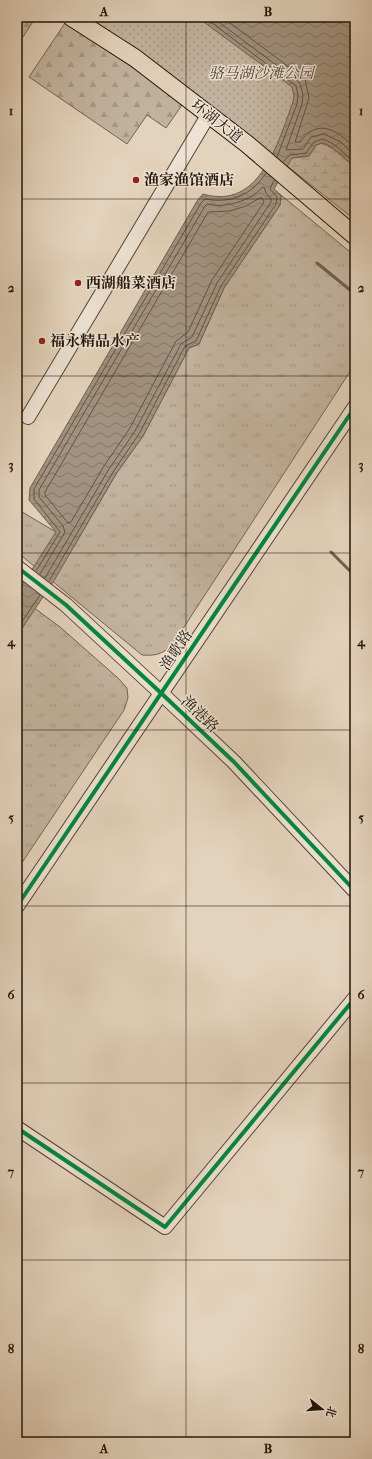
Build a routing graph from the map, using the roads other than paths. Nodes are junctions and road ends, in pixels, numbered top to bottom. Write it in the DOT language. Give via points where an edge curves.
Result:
graph roads {
  1 [pos="71,17"];
  2 [pos="209,114"];
  3 [pos="355,236"];
  4 [pos="355,407"];
  5 [pos="28,416"];
  6 [pos="17,567"];
  7 [pos="161,693"];
  8 [pos="355,891"];
  9 [pos="17,906"];
  10 [pos="355,998"];
  11 [pos="17,1128"];
  1 -- 2 [label="main road, 环湖大道" via="135,58"];
  2 -- 3 [label="main road, 环湖大道"];
  2 -- 5 [label="street"];
  4 -- 7 [label="street, 渔歌路"];
  6 -- 7 [label="street, 渔港路" via="66,605"];
  7 -- 8 [label="street, 渔港路" via="234,762"];
  7 -- 9 [label="street, 渔歌路"];
  10 -- 11 [label="street" via="165,1227"];
}
